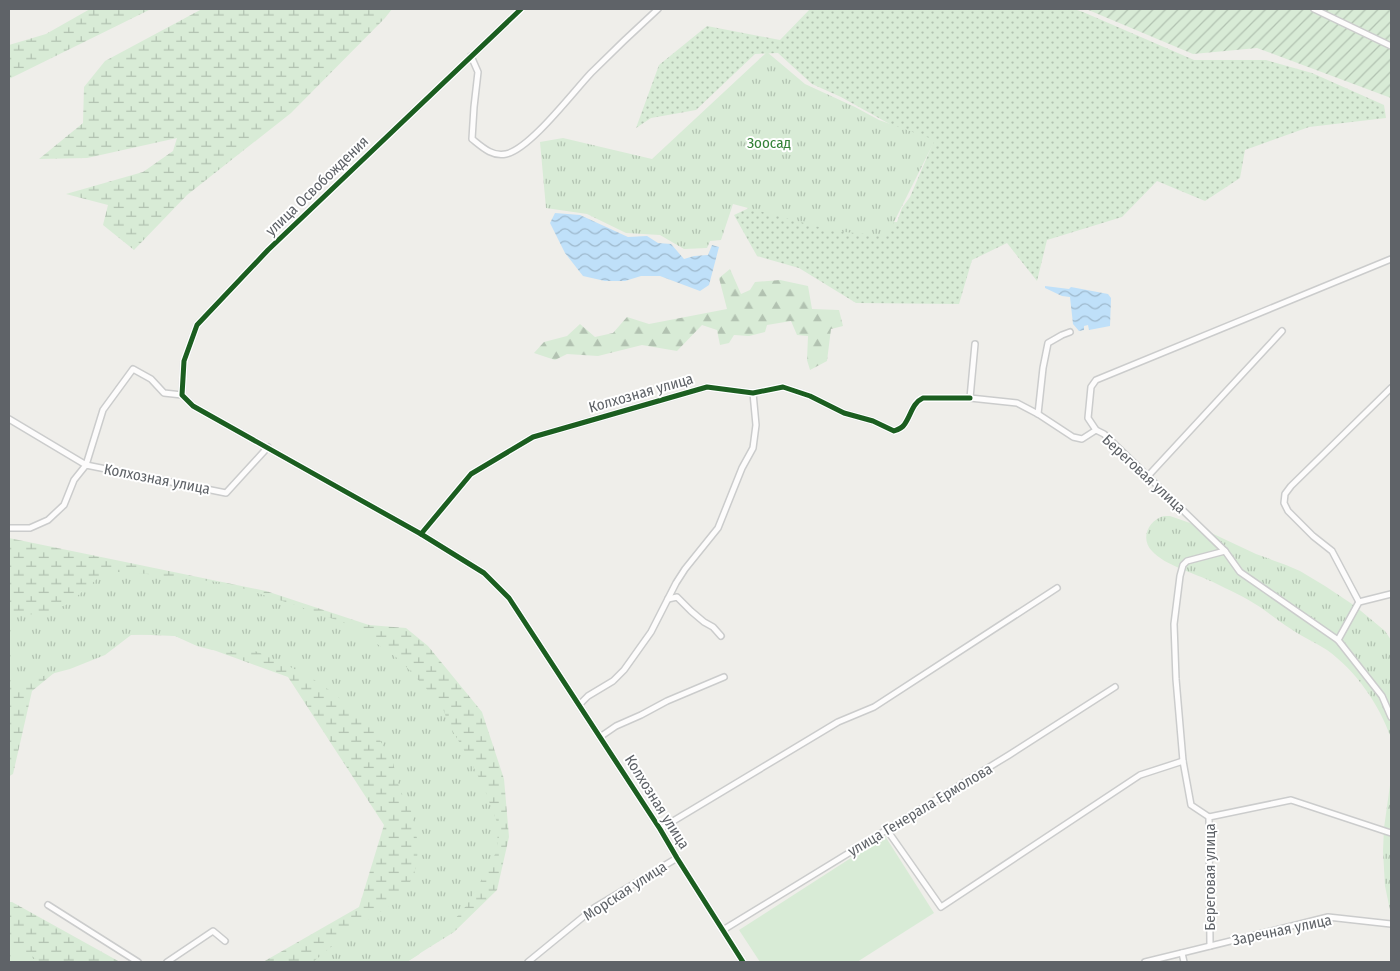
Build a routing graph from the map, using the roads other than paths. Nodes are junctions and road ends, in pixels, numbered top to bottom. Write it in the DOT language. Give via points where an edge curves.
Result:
graph roads {
  1 [pos="521,9"];
  2 [pos="658,9"];
  3 [pos="1314,9"];
  4 [pos="1391,46"];
  5 [pos="471,56"];
  6 [pos="1391,259"];
  7 [pos="1282,331"];
  8 [pos="1070,332"];
  9 [pos="975,344"];
  10 [pos="1391,388"];
  11 [pos="753,393"];
  12 [pos="182,395"];
  13 [pos="970,398"];
  14 [pos="1038,414"];
  15 [pos="9,419"];
  16 [pos="1096,430"];
  17 [pos="268,448"];
  18 [pos="86,465"];
  19 [pos="1148,476"];
  20 [pos="9,528"];
  21 [pos="421,534"];
  22 [pos="1224,551"];
  23 [pos="1057,588"];
  24 [pos="1391,594"];
  25 [pos="668,599"];
  26 [pos="1359,602"];
  27 [pos="721,636"];
  28 [pos="1338,640"];
  29 [pos="724,677"];
  30 [pos="1115,687"];
  31 [pos="579,705"];
  32 [pos="1391,717"];
  33 [pos="600,738"];
  34 [pos="1183,761"];
  35 [pos="1209,817"];
  36 [pos="660,829"];
  37 [pos="886,830"];
  38 [pos="1391,833"];
  39 [pos="677,858"];
  40 [pos="48,904"];
  41 [pos="1391,924"];
  42 [pos="723,930"];
  43 [pos="224,941"];
  44 [pos="1210,946"];
  45 [pos="1182,953"];
  46 [pos="138,962"];
  47 [pos="167,962"];
  48 [pos="528,962"];
  49 [pos="743,962"];
  50 [pos="1145,962"];
  51 [pos="1184,962"];
  1 -- 5 [label="street, улица Освобождения"];
  2 -- 5 [label="street" via="524,145 506,154 488,152 472,139 478,72"];
  3 -- 4 [label="street"];
  5 -- 12 [label="street, улица Освобождения" via="268,250 197,325 184,361"];
  6 -- 16 [label="street" via="1096,380 1091,387 1088,418"];
  7 -- 19 [label="street"];
  8 -- 14 [label="street" via="1048,343"];
  9 -- 13 [label="street"];
  10 -- 26 [label="street" via="1285,494 1284,503 1288,511 1332,551"];
  11 -- 13 [label="street, Колхозная улица" via="783,387 894,431 903,427 918,400"];
  11 -- 21 [label="street, Колхозная улица" via="707,387 533,438 471,474"];
  11 -- 25 [label="street" via="756,425 753,448 718,528 685,569"];
  12 -- 17 [label="street, Колхозная улица" via="193,406"];
  12 -- 18 [label="street" via="164,394 151,379 133,369 103,410"];
  13 -- 14 [label="street, Береговая улица" via="1018,403"];
  14 -- 16 [label="street, Береговая улица" via="1073,437 1082,439"];
  15 -- 18 [label="street"];
  16 -- 19 [label="street, Береговая улица"];
  17 -- 18 [label="street, Колхозная улица" via="226,493"];
  17 -- 21 [label="street, Колхозная улица"];
  18 -- 20 [label="street" via="74,480 64,505 48,520 30,528"];
  19 -- 22 [label="street, Береговая улица"];
  21 -- 31 [label="street, Колхозная улица" via="484,573 509,598"];
  22 -- 28 [label="street, Береговая улица" via="1240,572"];
  22 -- 34 [label="street" via="1187,561 1180,576 1174,624"];
  23 -- 36 [label="street, Колхозная улица" via="874,707 838,722"];
  24 -- 26 [label="street"];
  25 -- 27 [label="street" via="677,597"];
  25 -- 31 [label="street" via="651,632 624,670"];
  26 -- 28 [label="street"];
  28 -- 32 [label="street, Береговая улица" via="1382,696"];
  29 -- 33 [label="street" via="616,726"];
  30 -- 37 [label="street, улица Генерала Ермолова"];
  31 -- 33 [label="street, Колхозная улица"];
  33 -- 36 [label="street, Колхозная улица"];
  34 -- 35 [label="street" via="1191,805"];
  34 -- 37 [label="street" via="1140,775 941,907"];
  35 -- 38 [label="street, Береговая улица" via="1290,800"];
  35 -- 44 [label="street, Береговая улица"];
  36 -- 39 [label="street, Колхозная улица"];
  37 -- 42 [label="street, улица Генерала Ермолова"];
  39 -- 42 [label="street, Колхозная улица"];
  39 -- 48 [label="street, Морская улица" via="594,908"];
  40 -- 46 [label="street"];
  41 -- 44 [label="street, Заречная улица" via="1328,918"];
  42 -- 49 [label="street, Колхозная улица"];
  43 -- 47 [label="street" via="213,930"];
  44 -- 45 [label="street, Заречная улица"];
  45 -- 50 [label="street, Заречная улица"];
  45 -- 51 [label="street"];
}
